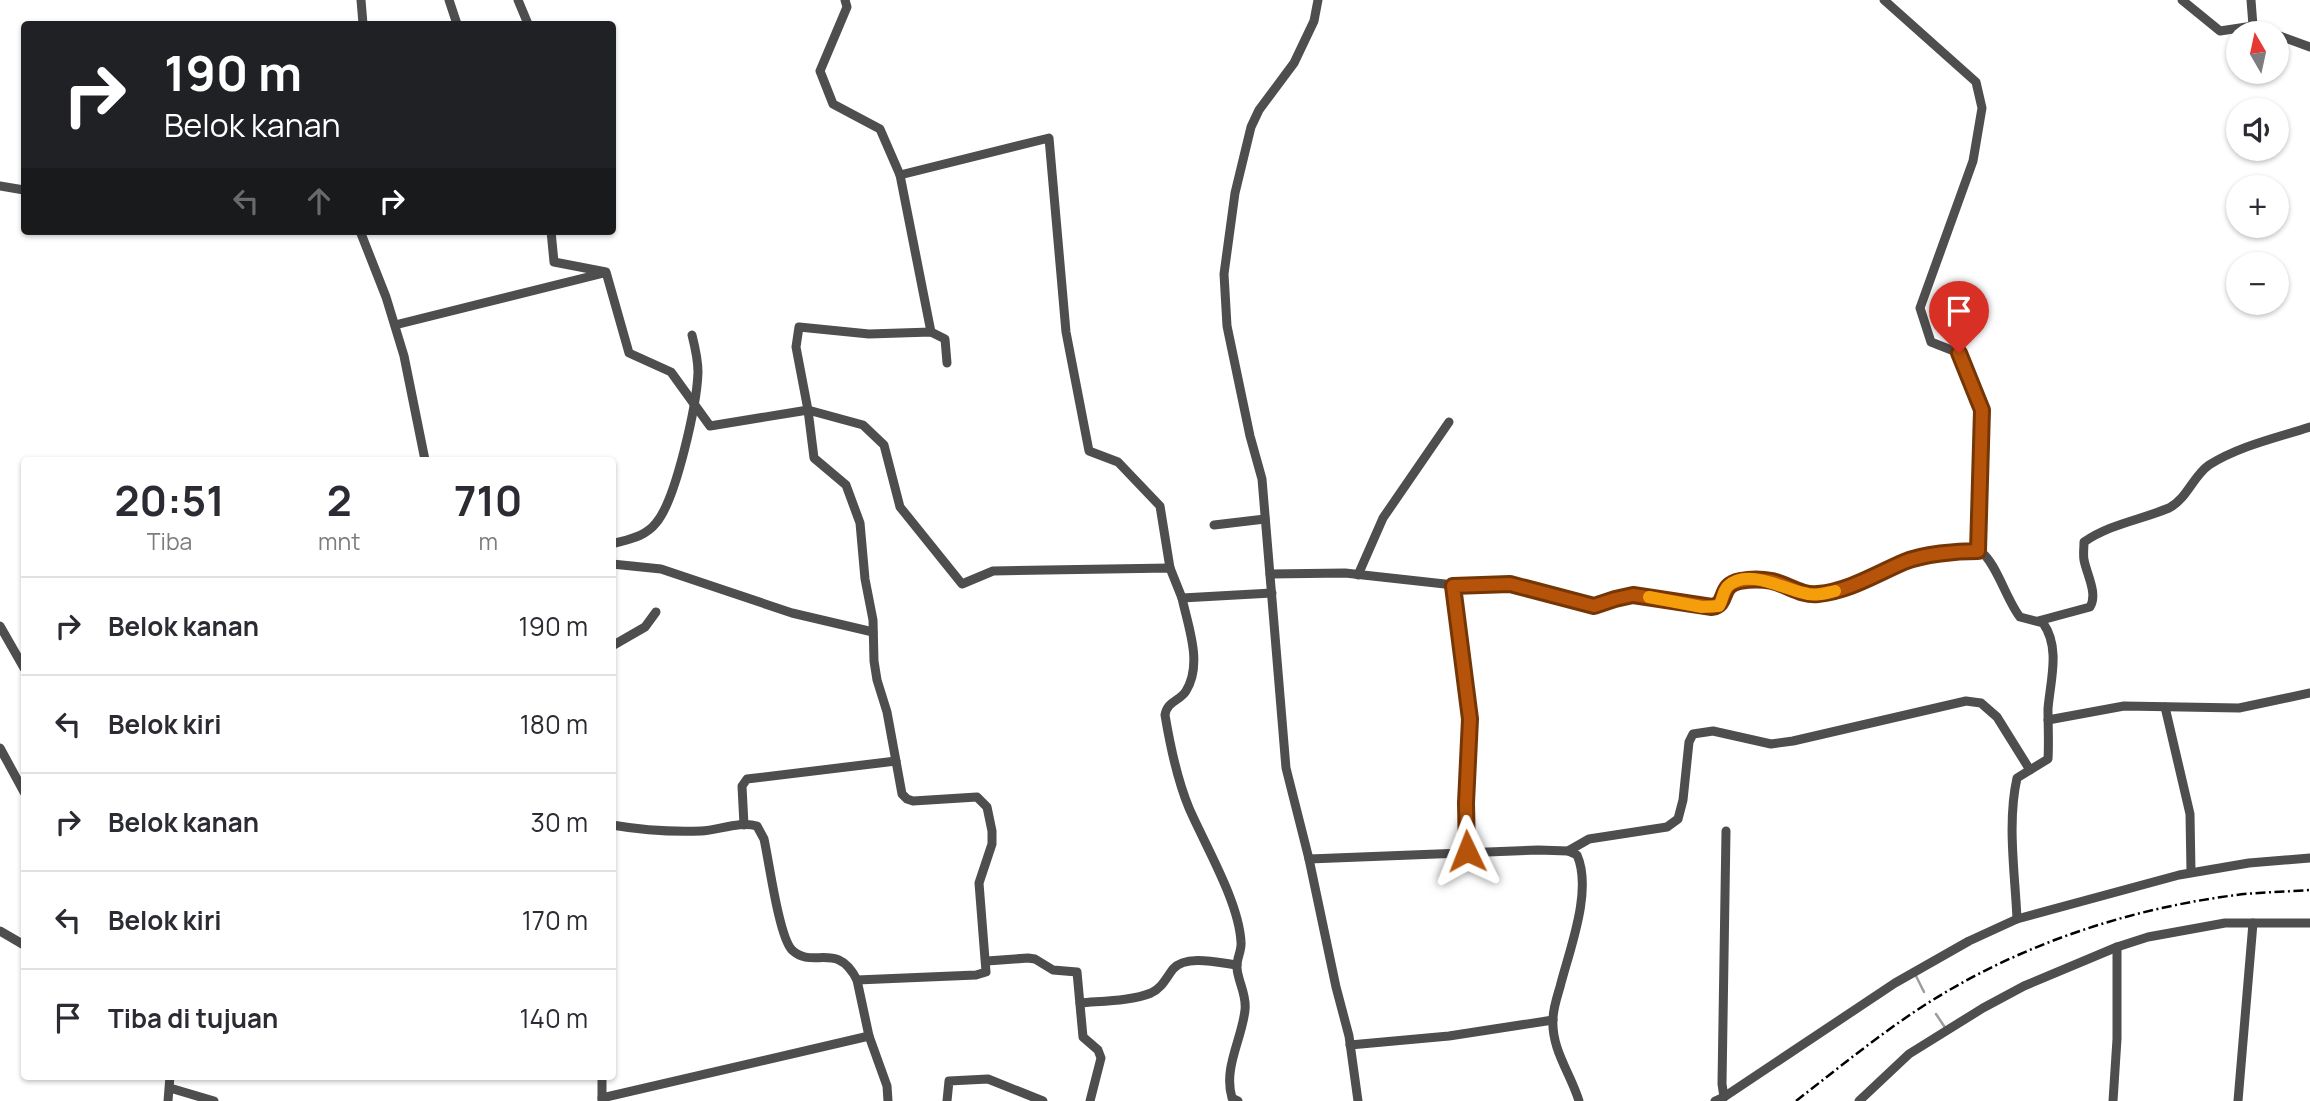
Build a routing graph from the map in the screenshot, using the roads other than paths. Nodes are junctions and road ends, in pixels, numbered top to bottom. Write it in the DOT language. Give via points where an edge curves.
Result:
graph roads {
  1 [pos="361,0"];
  2 [pos="449,0"];
  3 [pos="518,0"];
  4 [pos="845,0"];
  5 [pos="1318,0"];
  6 [pos="1884,0"];
  7 [pos="2182,0"];
  8 [pos="2251,0"];
  9 [pos="363,21"];
  10 [pos="456,21"];
  11 [pos="527,21"];
  12 [pos="2253,21"];
  13 [pos="2226,30"];
  14 [pos="2289,39"];
  15 [pos="2310,47"];
  16 [pos="900,175"];
  17 [pos="0,186"];
  18 [pos="21,190"];
  19 [pos="361,235"];
  20 [pos="551,235"];
  21 [pos="606,272"];
  22 [pos="395,325"];
  23 [pos="932,332"];
  24 [pos="692,335"];
  25 [pos="947,363"];
  26 [pos="694,404"];
  27 [pos="808,410"];
  28 [pos="1449,422"];
  29 [pos="2310,427"];
  30 [pos="424,457"];
  31 [pos="1265,519"];
  32 [pos="1214,525"];
  33 [pos="616,543"];
  34 [pos="1978,551"];
  35 [pos="616,564"];
  36 [pos="1170,568"];
  37 [pos="1270,574"];
  38 [pos="1358,575"];
  39 [pos="1453,586"];
  40 [pos="1272,593"];
  41 [pos="1182,598"];
  42 [pos="656,612"];
  43 [pos="2038,621"];
  44 [pos="0,626"];
  45 [pos="873,632"];
  46 [pos="616,644"];
  47 [pos="21,663"];
  48 [pos="2310,694"];
  49 [pos="2165,707"];
  50 [pos="2048,720"];
  51 [pos="0,748"];
  52 [pos="896,761"];
  53 [pos="2030,770"];
  54 [pos="21,786"];
  55 [pos="744,825"];
  56 [pos="616,826"];
  57 [pos="1726,831"];
  58 [pos="1467,851"];
  59 [pos="1568,851"];
  60 [pos="2310,858"];
  61 [pos="1309,859"];
  62 [pos="2192,872"];
  63 [pos="2017,919"];
  64 [pos="2253,923"];
  65 [pos="2310,923"];
  66 [pos="0,931"];
  67 [pos="21,943"];
  68 [pos="2117,947"];
  69 [pos="987,961"];
  70 [pos="1237,965"];
  71 [pos="857,980"];
  72 [pos="1080,1003"];
  73 [pos="1553,1020"];
  74 [pos="869,1036"];
  75 [pos="1350,1045"];
  76 [pos="170,1080"];
  77 [pos="602,1080"];
  78 [pos="170,1088"];
  79 [pos="1719,1099"];
  80 [pos="602,1100"];
  81 [pos="168,1101"];
  82 [pos="214,1101"];
  83 [pos="888,1101"];
  84 [pos="947,1101"];
  85 [pos="1043,1101"];
  86 [pos="1090,1101"];
  87 [pos="1238,1101"];
  88 [pos="1358,1101"];
  89 [pos="1579,1101"];
  90 [pos="1859,1101"];
  91 [pos="2113,1101"];
  92 [pos="2238,1101"];
  1 -- 9 [label="street"];
  2 -- 10 [label="street"];
  3 -- 11 [label="street"];
  4 -- 16 [label="street" via="820,71 833,104 880,129"];
  5 -- 31 [label="street" via="1314,21 1294,63 1251,127 1235,194 1224,274 1227,326 1262,479"];
  6 -- 34 [label="street" via="1976,82 1982,108 1973,161 1920,308 1931,342 1959,353 1982,410"];
  7 -- 13 [label="street" via="2220,31"];
  8 -- 12 [label="street"];
  14 -- 15 [label="street"];
  16 -- 23 [label="street"];
  16 -- 36 [label="street" via="1049,138 1066,332 1088,451 1118,462 1160,506"];
  17 -- 18 [label="street"];
  19 -- 22 [label="street"];
  20 -- 21 [label="street" via="554,262"];
  21 -- 22 [label="street"];
  21 -- 26 [label="street" via="629,353 671,372"];
  22 -- 30 [label="street"];
  23 -- 25 [label="street" via="944,339"];
  23 -- 27 [label="street" via="869,334 799,327 796,347"];
  24 -- 26 [label="street" via="698,372"];
  26 -- 27 [label="street" via="710,426"];
  26 -- 33 [label="street" via="662,515 641,536"];
  27 -- 36 [label="street" via="863,425 884,445 900,507 962,584 993,571"];
  27 -- 45 [label="street" via="814,458 846,485 860,523"];
  28 -- 38 [label="street" via="1383,518"];
  29 -- 43 [label="street" via="2232,453 2206,467 2171,507 2099,531 2084,542 2093,603"];
  31 -- 32 [label="street"];
  31 -- 37 [label="street"];
  34 -- 39 [label="street" via="1913,559 1818,594 1772,581 1742,580 1729,585 1719,606 1712,607 1633,595 1594,606 1510,584"];
  34 -- 43 [label="street" via="1988,558 2020,617"];
  35 -- 45 [label="street" via="661,569 792,613"];
  36 -- 41 [label="street"];
  37 -- 38 [label="street"];
  37 -- 40 [label="street"];
  38 -- 39 [label="street"];
  39 -- 58 [label="street" via="1470,719"];
  40 -- 41 [label="street"];
  40 -- 61 [label="street" via="1286,768"];
  41 -- 70 [label="street" via="1193,647 1192,674 1182,696 1168,706 1166,722 1187,803 1239,927"];
  42 -- 46 [label="street" via="645,627"];
  43 -- 50 [label="street" via="2051,640"];
  44 -- 47 [label="street"];
  45 -- 52 [label="street" via="876,671"];
  48 -- 49 [label="street" via="2239,708"];
  49 -- 50 [label="street" via="2124,706"];
  49 -- 62 [label="street" via="2190,814"];
  50 -- 53 [label="street" via="2048,759"];
  51 -- 54 [label="street"];
  52 -- 55 [label="street" via="747,779 742,786"];
  52 -- 69 [label="street" via="907,799 977,797 987,807 992,844 979,883"];
  53 -- 59 [label="street" via="1997,717 1981,703 1966,701 1782,743 1713,731 1693,734 1678,818 1667,827 1589,839"];
  53 -- 63 [label="street" via="2017,778 2014,791"];
  55 -- 56 [label="street" via="688,831"];
  55 -- 71 [label="street" via="757,826 764,839 789,947 800,956 839,959"];
  57 -- 79 [label="street"];
  58 -- 59 [label="street"];
  58 -- 61 [label="street"];
  59 -- 73 [label="street" via="1580,862 1582,896"];
  60 -- 62 [label="street"];
  61 -- 75 [label="street"];
  62 -- 63 [label="street"];
  63 -- 79 [label="street" via="1895,983"];
  64 -- 65 [label="street"];
  64 -- 68 [label="street" via="2202,926"];
  64 -- 92 [label="street"];
  66 -- 67 [label="street"];
  68 -- 90 [label="street" via="2024,986 1955,1024 1909,1054"];
  68 -- 91 [label="street"];
  69 -- 71 [label="street" via="983,974"];
  69 -- 72 [label="street" via="1028,958 1053,970 1076,970"];
  70 -- 72 [label="street" via="1184,963 1149,994"];
  70 -- 87 [label="street" via="1245,1004 1230,1095"];
  71 -- 74 [label="street"];
  72 -- 86 [label="street" via="1083,1037 1101,1058"];
  73 -- 75 [label="street"];
  73 -- 89 [label="street" via="1561,1062"];
  74 -- 80 [label="street"];
  74 -- 83 [label="street"];
  75 -- 88 [label="street"];
  76 -- 78 [label="street"];
  77 -- 80 [label="street"];
  78 -- 81 [label="street"];
  78 -- 82 [label="street"];
  84 -- 85 [label="street" via="949,1081 988,1079"];
}
